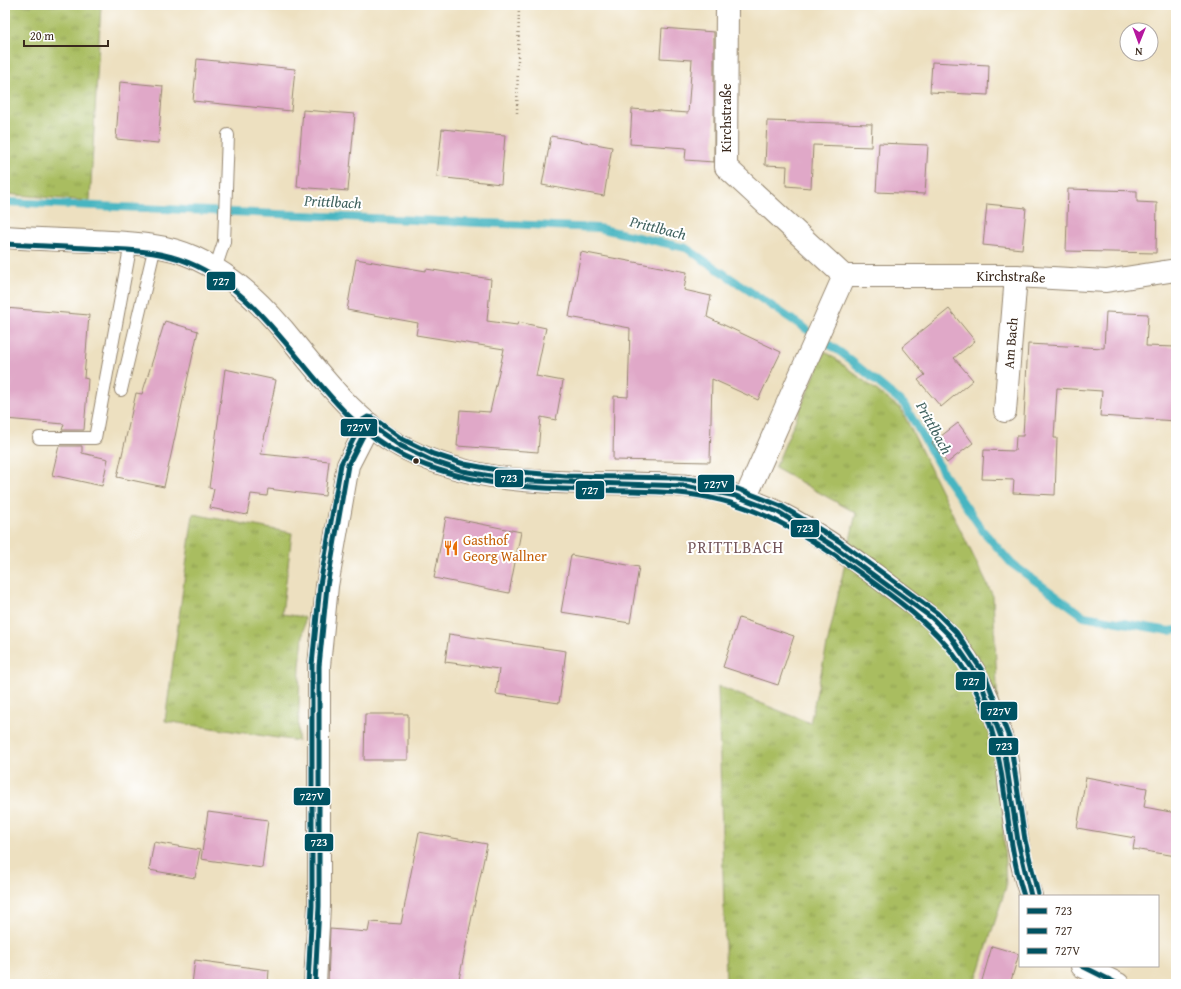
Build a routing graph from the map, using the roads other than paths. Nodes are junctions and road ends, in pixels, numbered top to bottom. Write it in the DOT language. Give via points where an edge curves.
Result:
graph roads {
  1 [pos="727,5"];
  2 [pos="228,135"];
  3 [pos="5,237"];
  4 [pos="131,243"];
  5 [pos="155,246"];
  6 [pos="215,269"];
  7 [pos="1176,270"];
  8 [pos="844,276"];
  9 [pos="1016,276"];
  10 [pos="121,390"];
  11 [pos="1004,411"];
  12 [pos="369,424"];
  13 [pos="39,438"];
  14 [pos="745,498"];
  15 [pos="1031,895"];
  16 [pos="1084,967"];
  17 [pos="315,984"];
  18 [pos="1118,984"];
  1 -- 8 [label="street, Kirchstraße" via="726,167"];
  2 -- 6 [label="lane" via="224,242"];
  3 -- 4 [label="street"];
  4 -- 5 [label="street"];
  4 -- 13 [label="lane" via="95,438"];
  5 -- 6 [label="street" via="190,256"];
  5 -- 10 [label="lane"];
  6 -- 12 [label="street" via="237,284 263,308 341,397"];
  7 -- 9 [label="street, Kirchstraße" via="1106,281"];
  8 -- 9 [label="street, Kirchstraße"];
  8 -- 14 [label="street"];
  9 -- 11 [label="street, Am Bach"];
  12 -- 14 [label="street" via="404,449 452,469 482,476 521,481 679,485 715,490"];
  12 -- 17 [label="street" via="348,465 327,586 319,666 319,906"];
  14 -- 15 [label="street" via="785,515 821,536 924,612 950,637 980,680 1004,745 1020,859"];
  16 -- 18 [label="street"];
}
